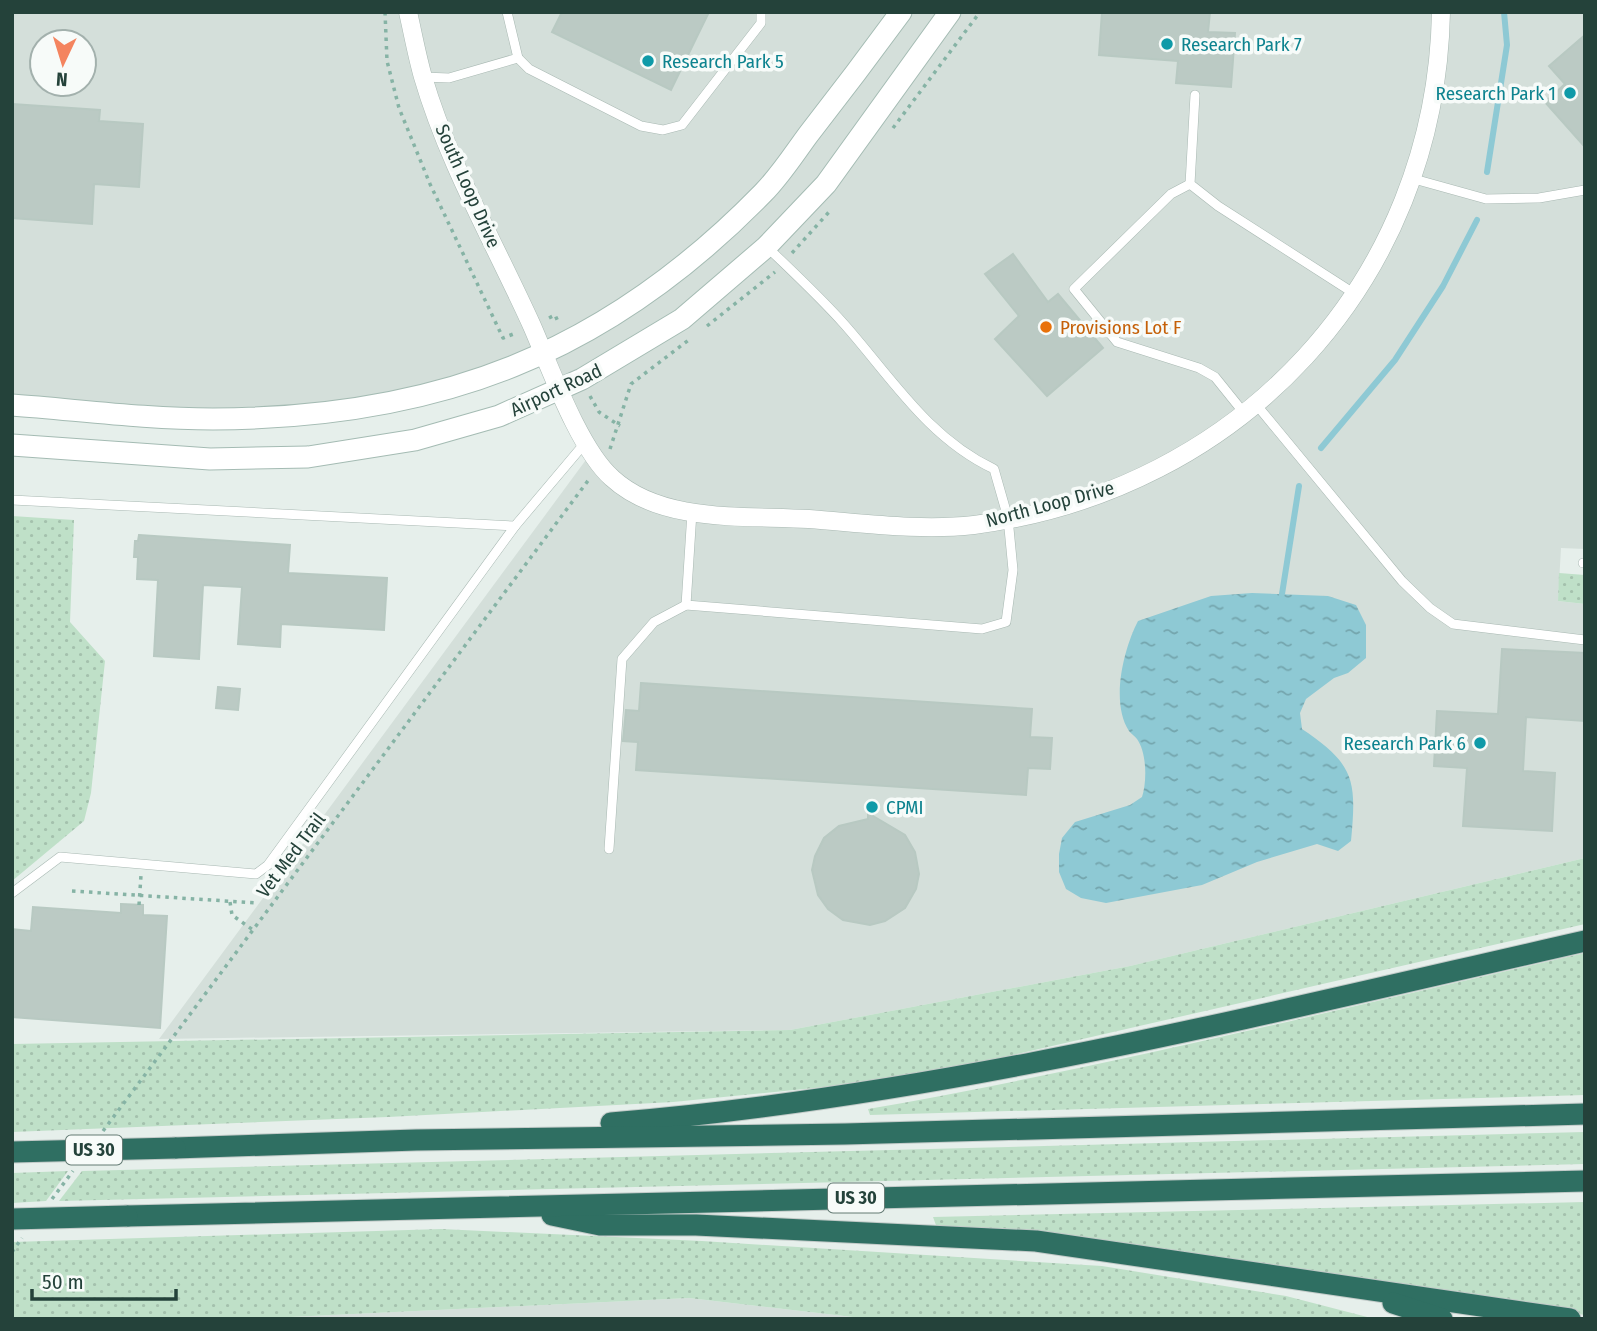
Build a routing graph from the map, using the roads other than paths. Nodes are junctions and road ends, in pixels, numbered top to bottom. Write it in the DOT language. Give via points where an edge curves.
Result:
graph roads {
  1 [pos="408,12"];
  2 [pos="507,12"];
  3 [pos="761,12"];
  4 [pos="901,12"];
  5 [pos="950,12"];
  6 [pos="1441,12"];
  7 [pos="518,58"];
  8 [pos="423,77"];
  9 [pos="1195,95"];
  10 [pos="1414,179"];
  11 [pos="1190,184"];
  12 [pos="1585,190"];
  13 [pos="766,247"];
  14 [pos="1355,294"];
  15 [pos="544,355"];
  16 [pos="558,390"];
  17 [pos="12,405"];
  18 [pos="1250,408"];
  19 [pos="587,442"];
  20 [pos="12,446"];
  21 [pos="12,500"];
  22 [pos="692,512"];
  23 [pos="1007,518"];
  24 [pos="515,526"];
  25 [pos="686,605"];
  26 [pos="1585,640"];
  27 [pos="608,849"];
  28 [pos="12,893"];
  29 [pos="1585,941"];
  30 [pos="1585,1114"];
  31 [pos="416,1140"];
  32 [pos="12,1152"];
  33 [pos="1585,1181"];
  34 [pos="519,1208"];
  35 [pos="21,1224"];
  36 [pos="1309,1283"];
  37 [pos="1442,1319"];
  38 [pos="1570,1319"];
  1 -- 8 [label="street, South Loop Drive"];
  2 -- 7 [label="lane"];
  3 -- 7 [label="lane" via="761,23 682,125 663,130 641,126 529,69"];
  4 -- 15 [label="main road, Airport Road" via="765,190 712,243 625,308"];
  5 -- 13 [label="main road, Airport Road" via="825,184"];
  6 -- 10 [label="street, North Loop Drive" via="1435,86"];
  7 -- 8 [label="lane" via="449,78"];
  8 -- 15 [label="street, South Loop Drive" via="443,133"];
  9 -- 11 [label="lane"];
  10 -- 12 [label="lane" via="1486,199 1539,198"];
  10 -- 14 [label="street, North Loop Drive" via="1397,222"];
  11 -- 14 [label="lane"];
  11 -- 18 [label="lane" via="1171,194 1074,289 1117,342 1199,368"];
  13 -- 16 [label="main road, Airport Road" via="682,319 600,371"];
  13 -- 23 [label="lane" via="843,323 933,429 968,457 994,469"];
  14 -- 18 [label="street, North Loop Drive" via="1304,360"];
  15 -- 16 [label="street, South Loop Drive"];
  15 -- 17 [label="main road, Airport Road" via="448,390 356,411 209,419"];
  16 -- 19 [label="street, North Loop Drive"];
  16 -- 20 [label="main road, Airport Road" via="499,416 415,440 308,457 210,459"];
  18 -- 23 [label="street, North Loop Drive" via="1185,454 1139,478 1093,496"];
  18 -- 26 [label="lane" via="1402,581 1453,624"];
  19 -- 22 [label="street, North Loop Drive" via="599,465 629,491"];
  19 -- 24 [label="lane"];
  21 -- 24 [label="lane"];
  22 -- 23 [label="street, North Loop Drive" via="948,527"];
  22 -- 25 [label="lane"];
  23 -- 25 [label="lane" via="1013,570 1006,622 982,629"];
  24 -- 28 [label="lane" via="268,865 256,874 60,857"];
  25 -- 27 [label="lane" via="654,622 622,659"];
  29 -- 31 [label="highway" via="928,1083 641,1121"];
  30 -- 31 [label="highway, US 30" via="845,1134"];
  31 -- 32 [label="highway, US 30, bridge"];
  33 -- 34 [label="highway, US 30"];
  34 -- 35 [label="highway, US 30, bridge" via="127,1216"];
  34 -- 36 [label="highway" via="600,1224 696,1224 1036,1241 1209,1264"];
  36 -- 37 [label="highway"];
  36 -- 38 [label="highway"];
}
